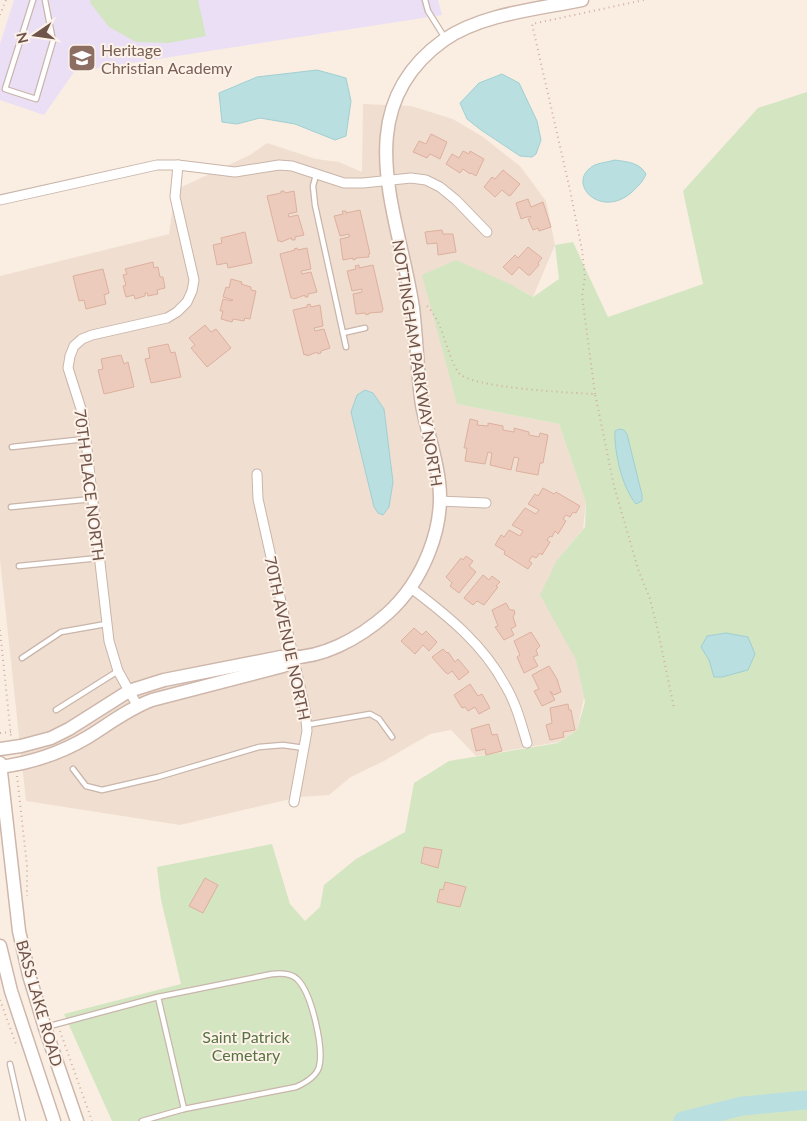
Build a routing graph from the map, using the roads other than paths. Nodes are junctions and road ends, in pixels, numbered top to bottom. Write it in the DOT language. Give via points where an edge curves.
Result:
graph roads {
  1 [pos="33,0"];
  2 [pos="45,0"];
  3 [pos="426,0"];
  4 [pos="582,0"];
  5 [pos="445,39"];
  6 [pos="178,165"];
  7 [pos="316,175"];
  8 [pos="387,181"];
  9 [pos="0,200"];
  10 [pos="487,232"];
  11 [pos="365,328"];
  12 [pos="343,333"];
  13 [pos="346,347"];
  14 [pos="85,439"];
  15 [pos="12,447"];
  16 [pos="257,474"];
  17 [pos="92,499"];
  18 [pos="439,501"];
  19 [pos="486,503"];
  20 [pos="10,507"];
  21 [pos="99,558"];
  22 [pos="18,566"];
  23 [pos="410,588"];
  24 [pos="106,624"];
  25 [pos="22,658"];
  26 [pos="295,659"];
  27 [pos="118,671"];
  28 [pos="129,692"];
  29 [pos="137,705"];
  30 [pos="56,710"];
  31 [pos="306,725"];
  32 [pos="392,737"];
  33 [pos="527,743"];
  34 [pos="304,748"];
  35 [pos="0,750"];
  36 [pos="0,763"];
  37 [pos="0,767"];
  38 [pos="73,769"];
  39 [pos="294,802"];
  40 [pos="0,946"];
  41 [pos="158,997"];
  42 [pos="45,1028"];
  43 [pos="10,1064"];
  44 [pos="184,1109"];
  45 [pos="23,1121"];
  46 [pos="54,1121"];
  47 [pos="77,1121"];
  48 [pos="142,1121"];
  1 -- 2 [label="lane" via="5,89 36,99 53,41"];
  3 -- 5 [label="lane" via="428,11"];
  4 -- 5 [label="street, NOTTINGHAM PARKWAY NORTH" via="490,19"];
  5 -- 8 [label="street, NOTTINGHAM PARKWAY NORTH" via="411,71 400,90 387,133"];
  6 -- 7 [label="street" via="234,172 279,165"];
  6 -- 9 [label="street" via="157,165"];
  6 -- 14 [label="street, 70TH PLACE NORTH" via="175,197 194,280 192,291 178,312 167,318 92,335 74,346 68,368 83,415"];
  7 -- 8 [label="street" via="344,183"];
  7 -- 12 [label="lane" via="314,206"];
  8 -- 10 [label="street" via="426,180 456,200"];
  8 -- 18 [label="street, NOTTINGHAM PARKWAY NORTH" via="413,308 417,370 436,462"];
  11 -- 12 [label="lane"];
  12 -- 13 [label="lane"];
  14 -- 15 [label="lane"];
  14 -- 17 [label="street, 70TH PLACE NORTH"];
  16 -- 26 [label="street, 70TH AVENUE NORTH" via="258,499"];
  17 -- 20 [label="lane"];
  17 -- 21 [label="street, 70TH PLACE NORTH"];
  18 -- 19 [label="street"];
  18 -- 23 [label="street, NOTTINGHAM PARKWAY NORTH" via="427,557"];
  21 -- 22 [label="lane"];
  21 -- 24 [label="street, 70TH PLACE NORTH"];
  23 -- 26 [label="street, NOTTINGHAM PARKWAY NORTH" via="377,623 359,636"];
  23 -- 33 [label="street" via="451,619 491,662 506,685"];
  24 -- 25 [label="lane" via="61,632"];
  24 -- 27 [label="street, 70TH PLACE NORTH"];
  26 -- 28 [label="street, NOTTINGHAM PARKWAY NORTH" via="281,658 174,678"];
  26 -- 29 [label="street, NOTTINGHAM PARKWAY NORTH" via="283,666"];
  26 -- 31 [label="street, 70TH AVENUE NORTH" via="306,709"];
  27 -- 28 [label="street, 70TH PLACE NORTH"];
  27 -- 30 [label="lane"];
  28 -- 29 [label="street, 70TH PLACE NORTH"];
  28 -- 35 [label="street, NOTTINGHAM PARKWAY NORTH" via="51,738"];
  29 -- 37 [label="street, NOTTINGHAM PARKWAY NORTH" via="64,750"];
  31 -- 32 [label="lane" via="370,714 379,719"];
  31 -- 34 [label="street, 70TH AVENUE NORTH"];
  34 -- 38 [label="lane" via="283,745 259,747 102,790 86,786"];
  34 -- 39 [label="street, 70TH AVENUE NORTH"];
  36 -- 37 [label="street, BASS LAKE ROAD"];
  37 -- 42 [label="street, BASS LAKE ROAD" via="19,930 28,975"];
  40 -- 46 [label="street, BASS LAKE ROAD" via="11,991"];
  41 -- 42 [label="lane"];
  41 -- 44 [label="lane"];
  41 -- 44 [label="lane" via="284,973 297,978 307,995 316,1024 321,1049 319,1069 308,1081 296,1087"];
  42 -- 47 [label="street, BASS LAKE ROAD"];
  43 -- 45 [label="lane"];
  44 -- 48 [label="lane"];
}
